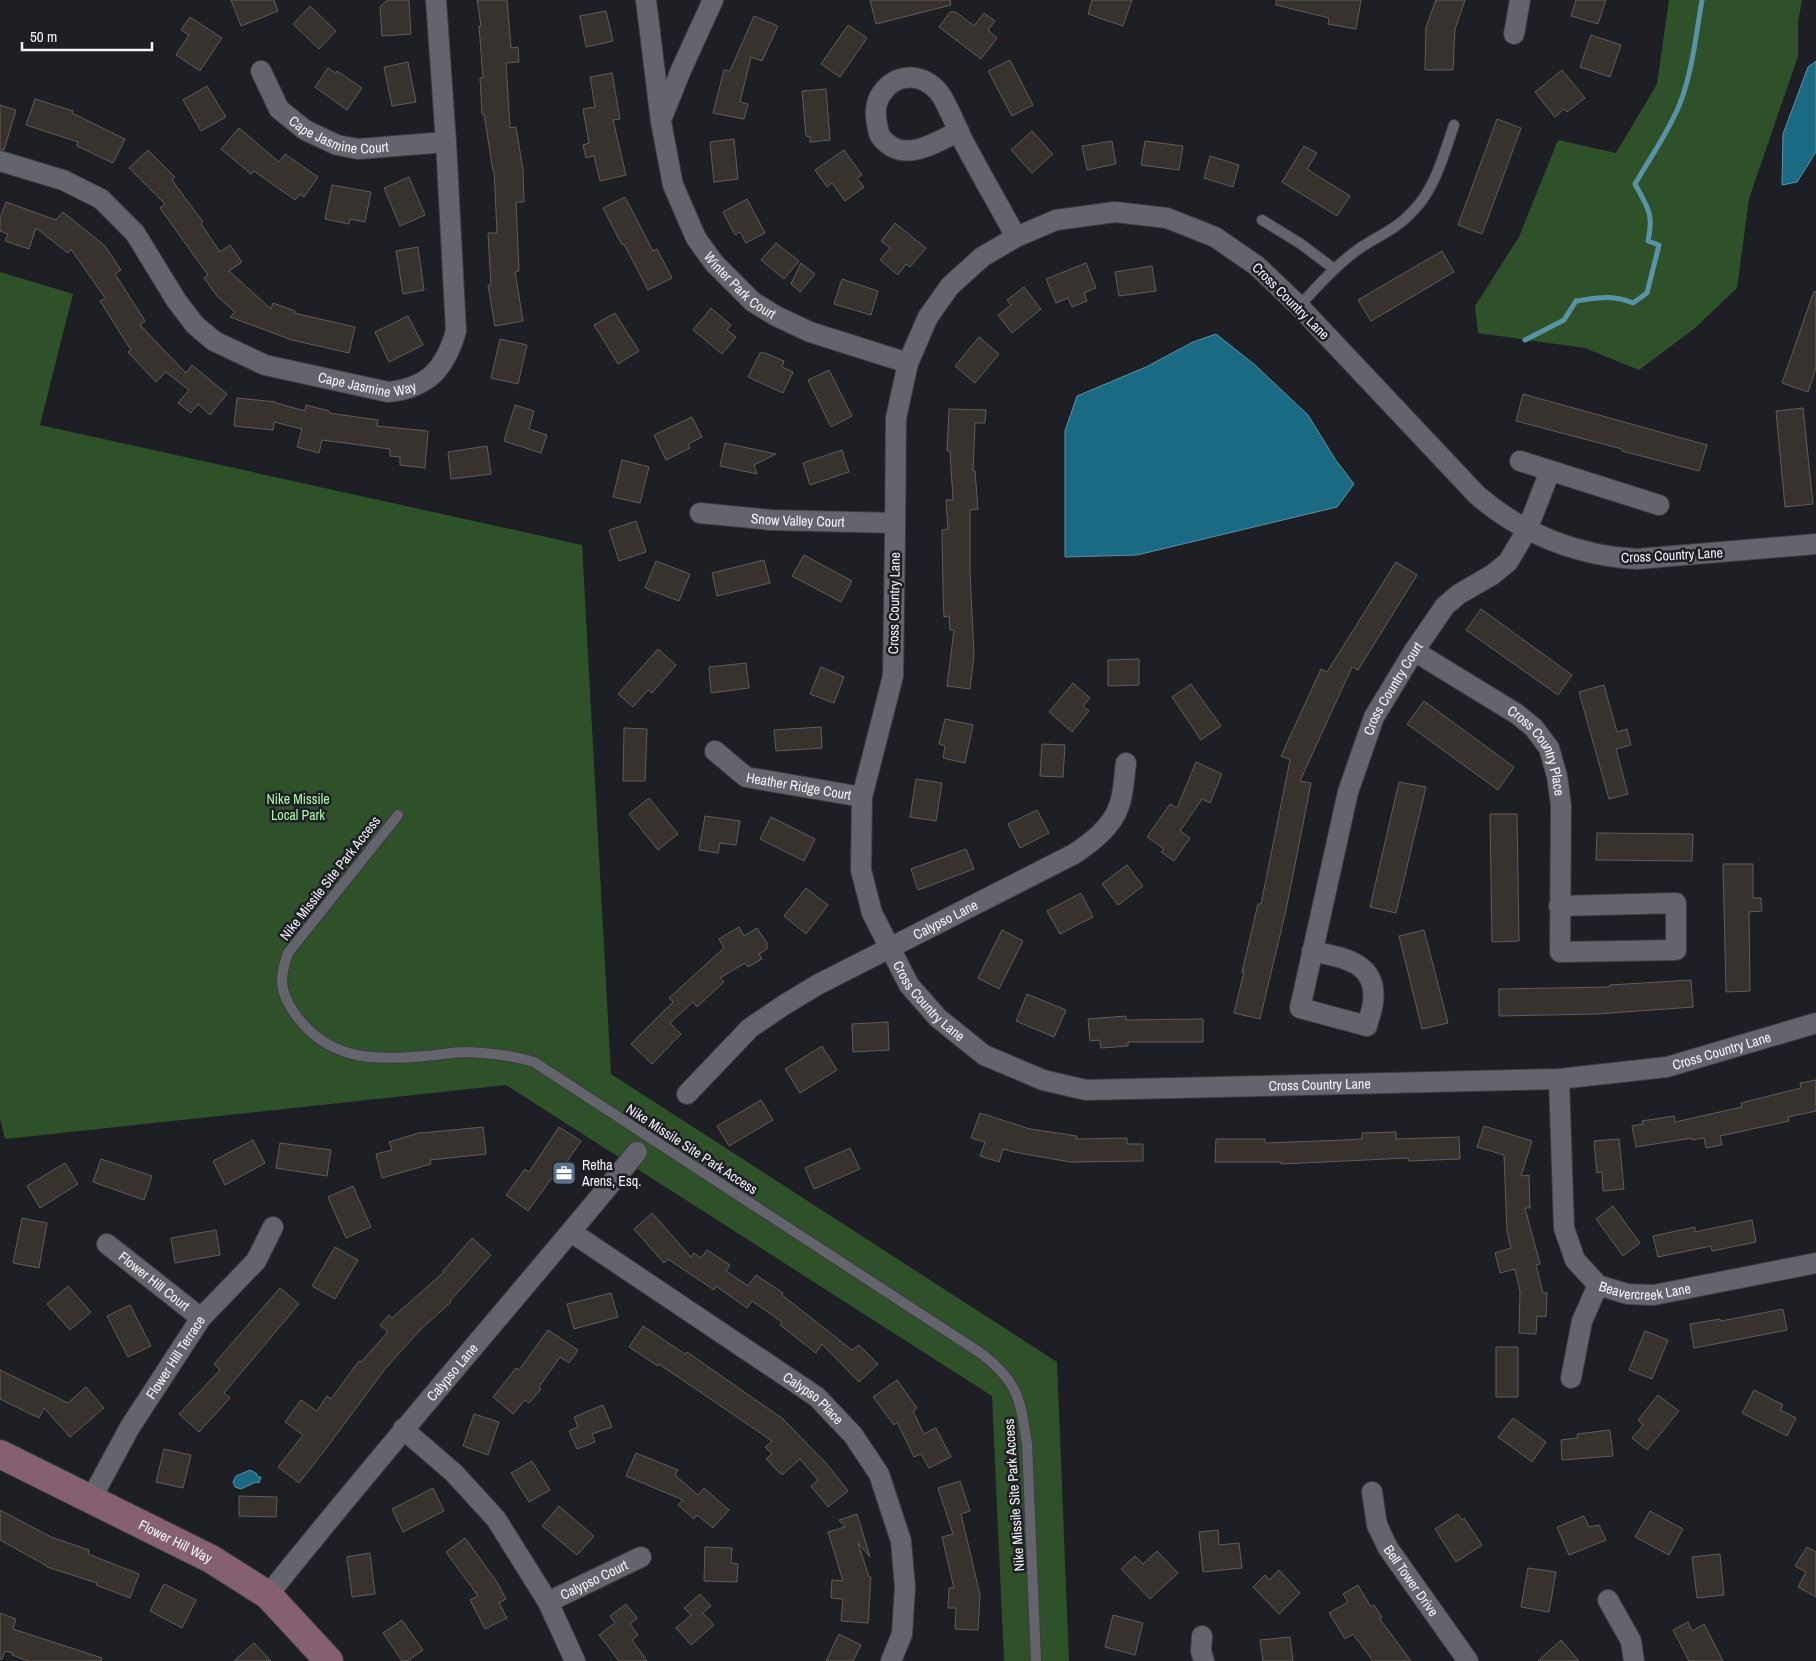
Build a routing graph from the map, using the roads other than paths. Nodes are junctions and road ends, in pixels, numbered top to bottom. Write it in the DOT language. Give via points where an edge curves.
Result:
graph roads {
  1 [pos="436,0"];
  2 [pos="646,0"];
  3 [pos="713,0"];
  4 [pos="1520,0"];
  5 [pos="1514,34"];
  6 [pos="261,71"];
  7 [pos="661,122"];
  8 [pos="1454,125"];
  9 [pos="959,131"];
  10 [pos="446,142"];
  11 [pos="0,161"];
  12 [pos="1262,220"];
  13 [pos="1016,237"];
  14 [pos="1334,269"];
  15 [pos="1299,306"];
  16 [pos="908,363"];
  17 [pos="1520,461"];
  18 [pos="1550,471"];
  19 [pos="1659,506"];
  20 [pos="700,513"];
  21 [pos="895,523"];
  22 [pos="1527,530"];
  23 [pos="1816,544"];
  24 [pos="1414,651"];
  25 [pos="715,751"];
  26 [pos="1126,763"];
  27 [pos="862,797"];
  28 [pos="398,815"];
  29 [pos="1559,906"];
  30 [pos="891,948"];
  31 [pos="1312,951"];
  32 [pos="1816,1023"];
  33 [pos="1559,1079"];
  34 [pos="687,1094"];
  35 [pos="638,1152"];
  36 [pos="273,1227"];
  37 [pos="571,1232"];
  38 [pos="107,1244"];
  39 [pos="1816,1263"];
  40 [pos="1598,1285"];
  41 [pos="201,1318"];
  42 [pos="1571,1378"];
  43 [pos="403,1429"];
  44 [pos="0,1454"];
  45 [pos="1372,1492"];
  46 [pos="91,1499"];
  47 [pos="641,1557"];
  48 [pos="268,1595"];
  49 [pos="1608,1600"];
  50 [pos="548,1602"];
  51 [pos="1202,1636"];
  52 [pos="329,1661"];
  53 [pos="575,1661"];
  54 [pos="891,1661"];
  55 [pos="1036,1661"];
  56 [pos="1204,1661"];
  57 [pos="1468,1661"];
  58 [pos="1634,1661"];
  1 -- 10 [label="street, Cape Jasmine Way"];
  2 -- 7 [label="street, Winter Park Court"];
  3 -- 7 [label="street"];
  4 -- 5 [label="street"];
  6 -- 10 [label="street, Cape Jasmine Court" via="279,109 305,130 337,145 358,149"];
  7 -- 16 [label="street, Winter Park Court" via="673,185 696,238 714,263 753,302 810,332"];
  8 -- 14 [label="lane" via="1439,167 1414,211"];
  9 -- 13 [label="street"];
  10 -- 11 [label="street, Cape Jasmine Way" via="456,331 450,351 434,376 404,390 388,392 265,365 214,341 195,325 176,300 135,233 101,199 63,180"];
  12 -- 14 [label="lane"];
  13 -- 15 [label="street, Cross Country Lane" via="1056,220 1114,212 1167,218 1216,237 1258,266"];
  13 -- 16 [label="street, Cross Country Lane" via="982,257 950,286 928,317"];
  14 -- 15 [label="lane"];
  15 -- 22 [label="street, Cross Country Lane" via="1466,485 1496,512"];
  16 -- 21 [label="street, Cross Country Lane" via="896,418"];
  17 -- 18 [label="street"];
  18 -- 19 [label="street"];
  18 -- 22 [label="street, Cross Country Court"];
  20 -- 21 [label="street, Snow Valley Court" via="771,520"];
  21 -- 27 [label="street, Cross Country Lane" via="893,676"];
  22 -- 23 [label="street, Cross Country Lane" via="1548,540 1616,558"];
  22 -- 24 [label="street, Cross Country Court" via="1508,562 1445,606"];
  24 -- 29 [label="street, Cross Country Place" via="1517,714 1534,728 1549,748 1557,776 1560,805"];
  24 -- 31 [label="street, Cross Country Court" via="1374,717 1348,792"];
  25 -- 27 [label="street, Heather Ridge Court" via="746,777"];
  26 -- 30 [label="street, Calypso Lane" via="1120,805 1112,820 1087,845"];
  27 -- 30 [label="street, Cross Country Lane" via="861,870 872,913"];
  28 -- 55 [label="lane, Nike Missile Site Park Access" via="288,953 281,979 284,994 300,1021 334,1049 365,1057 466,1052 510,1055 534,1062 997,1366 1012,1383 1022,1409 1027,1444"];
  29 -- 29 [label="street, Cross Country Place" via="1560,952 1676,950 1676,903"];
  30 -- 33 [label="street, Cross Country Lane" via="909,985 938,1018 984,1055 1043,1080 1086,1090"];
  30 -- 34 [label="street, Calypso Lane" via="816,985 750,1028"];
  32 -- 33 [label="street, Cross Country Lane" via="1667,1067"];
  33 -- 40 [label="street, Beavercreek Lane" via="1564,1228 1575,1260"];
  35 -- 37 [label="street, Calypso Lane"];
  36 -- 41 [label="street, Flower Hill Terrace" via="256,1261"];
  37 -- 43 [label="street, Calypso Lane"];
  37 -- 54 [label="street, Calypso Place" via="817,1397 853,1435 879,1474 901,1541 905,1587 902,1634"];
  38 -- 41 [label="street, Flower Hill Court"];
  39 -- 40 [label="street, Beavercreek Lane" via="1654,1295 1627,1294"];
  40 -- 42 [label="street" via="1582,1320"];
  41 -- 46 [label="street, Flower Hill Terrace" via="130,1427"];
  43 -- 48 [label="street, Calypso Lane"];
  43 -- 50 [label="street" via="454,1474 496,1519"];
  44 -- 46 [label="street, Flower Hill Way"];
  45 -- 57 [label="street, Bell Tower Drive" via="1377,1524 1388,1548"];
  46 -- 48 [label="street, Flower Hill Way" via="211,1559"];
  47 -- 50 [label="street, Calypso Court"];
  48 -- 52 [label="street, Flower Hill Way"];
  49 -- 58 [label="street" via="1631,1641"];
  50 -- 53 [label="street"];
  51 -- 56 [label="street"];
}
